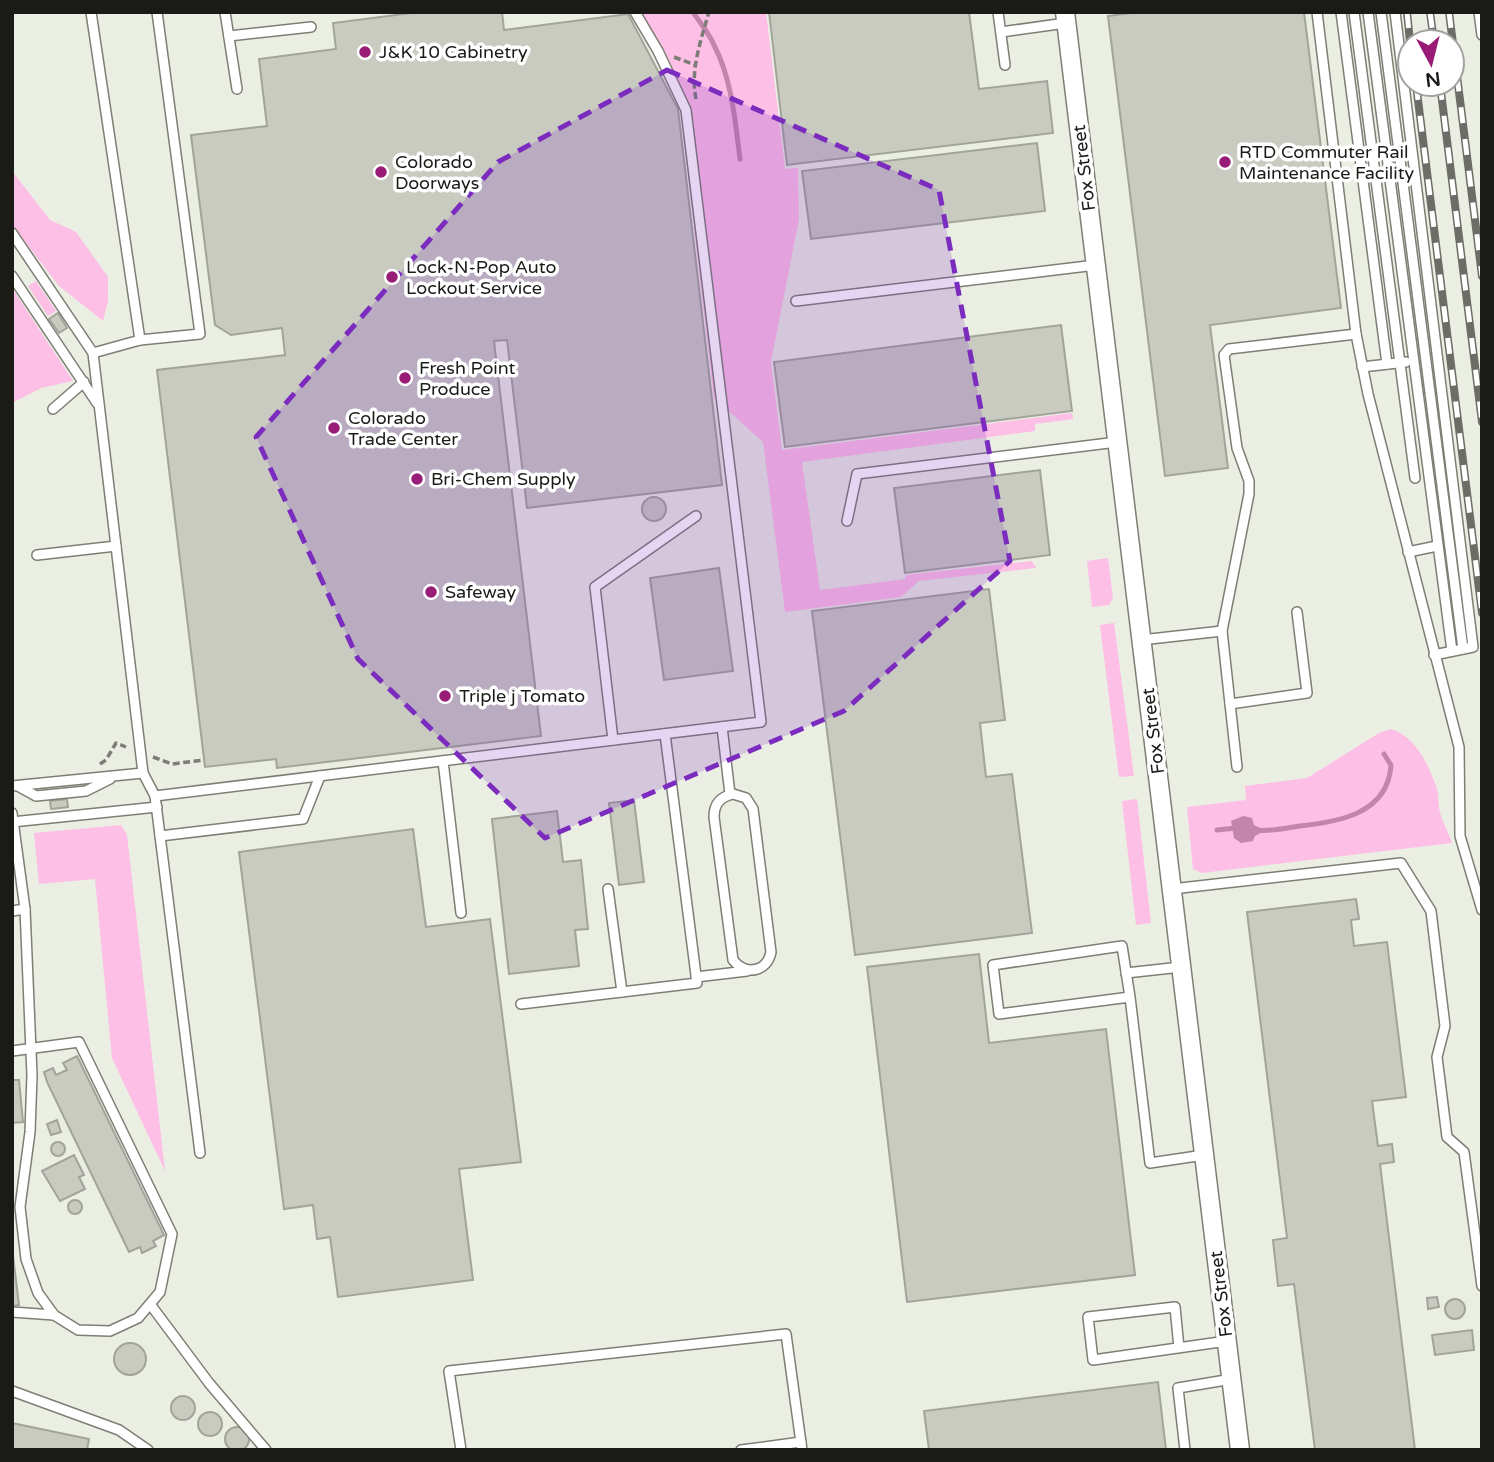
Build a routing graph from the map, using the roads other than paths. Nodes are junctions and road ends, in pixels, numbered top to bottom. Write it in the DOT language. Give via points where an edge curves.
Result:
graph roads {
  1 [pos="91,12"];
  2 [pos="157,12"];
  3 [pos="225,12"];
  4 [pos="635,12"];
  5 [pos="998,12"];
  6 [pos="1317,12"];
  7 [pos="1342,12"];
  8 [pos="1354,12"];
  9 [pos="1368,12"];
  10 [pos="1381,12"];
  11 [pos="1395,12"];
  12 [pos="1479,12"];
  13 [pos="1066,18"];
  14 [pos="311,27"];
  15 [pos="1001,32"];
  16 [pos="1482,34"];
  17 [pos="229,36"];
  18 [pos="1004,65"];
  19 [pos="237,89"];
  20 [pos="12,233"];
  21 [pos="1096,265"];
  22 [pos="12,276"];
  23 [pos="796,301"];
  24 [pos="1356,334"];
  25 [pos="140,340"];
  26 [pos="93,353"];
  27 [pos="1438,358"];
  28 [pos="1426,359"];
  29 [pos="1413,361"];
  30 [pos="1400,362"];
  31 [pos="1387,364"];
  32 [pos="1362,367"];
  33 [pos="84,382"];
  34 [pos="99,405"];
  35 [pos="53,409"];
  36 [pos="1117,442"];
  37 [pos="1415,478"];
  38 [pos="696,516"];
  39 [pos="847,521"];
  40 [pos="116,546"];
  41 [pos="1437,546"];
  42 [pos="1408,552"];
  43 [pos="37,555"];
  44 [pos="1297,612"];
  45 [pos="1223,631"];
  46 [pos="1142,640"];
  47 [pos="1462,649"];
  48 [pos="1452,651"];
  49 [pos="1434,655"];
  50 [pos="1230,704"];
  51 [pos="722,727"];
  52 [pos="665,734"];
  53 [pos="613,740"];
  54 [pos="443,761"];
  55 [pos="1237,767"];
  56 [pos="143,773"];
  57 [pos="320,776"];
  58 [pos="15,786"];
  59 [pos="730,794"];
  60 [pos="155,796"];
  61 [pos="157,807"];
  62 [pos="13,819"];
  63 [pos="160,836"];
  64 [pos="608,889"];
  65 [pos="1172,889"];
  66 [pos="25,909"];
  67 [pos="12,911"];
  68 [pos="1482,911"];
  69 [pos="461,913"];
  70 [pos="1181,967"];
  71 [pos="755,970"];
  72 [pos="1126,973"];
  73 [pos="696,977"];
  74 [pos="621,992"];
  75 [pos="1130,997"];
  76 [pos="521,1004"];
  77 [pos="31,1049"];
  78 [pos="12,1051"];
  79 [pos="200,1153"];
  80 [pos="1204,1155"];
  81 [pos="1482,1286"];
  82 [pos="150,1304"];
  83 [pos="12,1312"];
  84 [pos="54,1315"];
  85 [pos="1227,1340"];
  86 [pos="1179,1348"];
  87 [pos="1232,1379"];
  88 [pos="12,1391"];
  89 [pos="801,1446"];
  90 [pos="148,1450"];
  91 [pos="266,1450"];
  92 [pos="461,1450"];
  93 [pos="741,1450"];
  94 [pos="1185,1450"];
  95 [pos="1240,1450"];
  1 -- 25 [label="lane"];
  2 -- 25 [label="lane" via="200,334"];
  3 -- 17 [label="lane"];
  4 -- 51 [label="lane" via="686,110 761,722"];
  5 -- 15 [label="lane"];
  6 -- 24 [label="lane"];
  7 -- 31 [label="lane"];
  8 -- 30 [label="lane"];
  9 -- 29 [label="lane"];
  10 -- 28 [label="lane"];
  11 -- 27 [label="lane"];
  12 -- 16 [label="lane"];
  13 -- 15 [label="lane"];
  13 -- 21 [label="street, Fox Street"];
  14 -- 17 [label="lane"];
  15 -- 18 [label="lane"];
  17 -- 19 [label="lane"];
  20 -- 26 [label="lane"];
  21 -- 23 [label="lane"];
  21 -- 36 [label="street, Fox Street"];
  22 -- 33 [label="lane"];
  24 -- 32 [label="lane"];
  24 -- 45 [label="lane" via="1229,349 1224,355 1237,448 1250,494"];
  25 -- 26 [label="lane"];
  26 -- 34 [label="lane"];
  27 -- 28 [label="lane"];
  27 -- 47 [label="lane" via="1473,647"];
  28 -- 29 [label="lane"];
  28 -- 47 [label="lane"];
  29 -- 30 [label="lane"];
  29 -- 41 [label="lane"];
  30 -- 31 [label="lane"];
  30 -- 37 [label="lane"];
  31 -- 32 [label="lane"];
  32 -- 42 [label="lane"];
  33 -- 34 [label="lane"];
  33 -- 35 [label="lane"];
  34 -- 40 [label="lane"];
  36 -- 39 [label="lane" via="856,474"];
  36 -- 46 [label="street, Fox Street"];
  38 -- 53 [label="lane" via="595,587"];
  40 -- 43 [label="lane"];
  40 -- 56 [label="lane"];
  41 -- 42 [label="lane"];
  41 -- 48 [label="lane"];
  42 -- 49 [label="lane"];
  44 -- 50 [label="lane" via="1307,694"];
  45 -- 46 [label="lane"];
  45 -- 50 [label="lane"];
  46 -- 65 [label="street, Fox Street"];
  47 -- 48 [label="lane"];
  48 -- 49 [label="lane"];
  49 -- 68 [label="lane" via="1459,747 1460,836"];
  50 -- 55 [label="lane"];
  51 -- 52 [label="lane"];
  51 -- 59 [label="lane"];
  52 -- 53 [label="lane"];
  52 -- 73 [label="lane"];
  53 -- 54 [label="lane"];
  54 -- 57 [label="lane"];
  54 -- 69 [label="lane"];
  56 -- 58 [label="lane"];
  56 -- 60 [label="lane"];
  57 -- 60 [label="lane"];
  57 -- 63 [label="lane" via="303,819"];
  59 -- 71 [label="lane" via="746,798 754,809 771,952 766,964"];
  59 -- 71 [label="lane" via="716,804 714,817 733,960 743,969"];
  60 -- 61 [label="lane"];
  61 -- 62 [label="lane"];
  61 -- 63 [label="lane"];
  62 -- 66 [label="lane"];
  63 -- 79 [label="lane"];
  64 -- 74 [label="lane"];
  65 -- 70 [label="street, Fox Street"];
  65 -- 81 [label="lane" via="1401,863 1431,911 1445,1026 1437,1057 1447,1137 1464,1152"];
  66 -- 67 [label="lane"];
  66 -- 77 [label="lane"];
  70 -- 72 [label="lane"];
  70 -- 80 [label="street, Fox Street"];
  71 -- 73 [label="lane"];
  72 -- 75 [label="lane"];
  72 -- 75 [label="lane" via="1122,946 993,965 999,1014"];
  73 -- 74 [label="lane" via="697,983"];
  74 -- 76 [label="lane"];
  75 -- 80 [label="lane" via="1150,1163"];
  77 -- 78 [label="lane"];
  77 -- 82 [label="lane" via="79,1042 163,1212 172,1234 160,1292"];
  77 -- 84 [label="lane" via="30,1132 20,1207 26,1259 38,1293"];
  80 -- 85 [label="street, Fox Street"];
  82 -- 84 [label="lane" via="138,1318 110,1331 79,1329"];
  82 -- 91 [label="lane"];
  83 -- 84 [label="lane"];
  85 -- 86 [label="lane"];
  85 -- 87 [label="street, Fox Street"];
  86 -- 86 [label="lane" via="1093,1360 1088,1317 1175,1307"];
  87 -- 94 [label="lane" via="1178,1388"];
  87 -- 95 [label="street, Fox Street"];
  88 -- 90 [label="lane" via="119,1430"];
  89 -- 92 [label="lane" via="786,1334 449,1371"];
  89 -- 93 [label="lane"];
}
